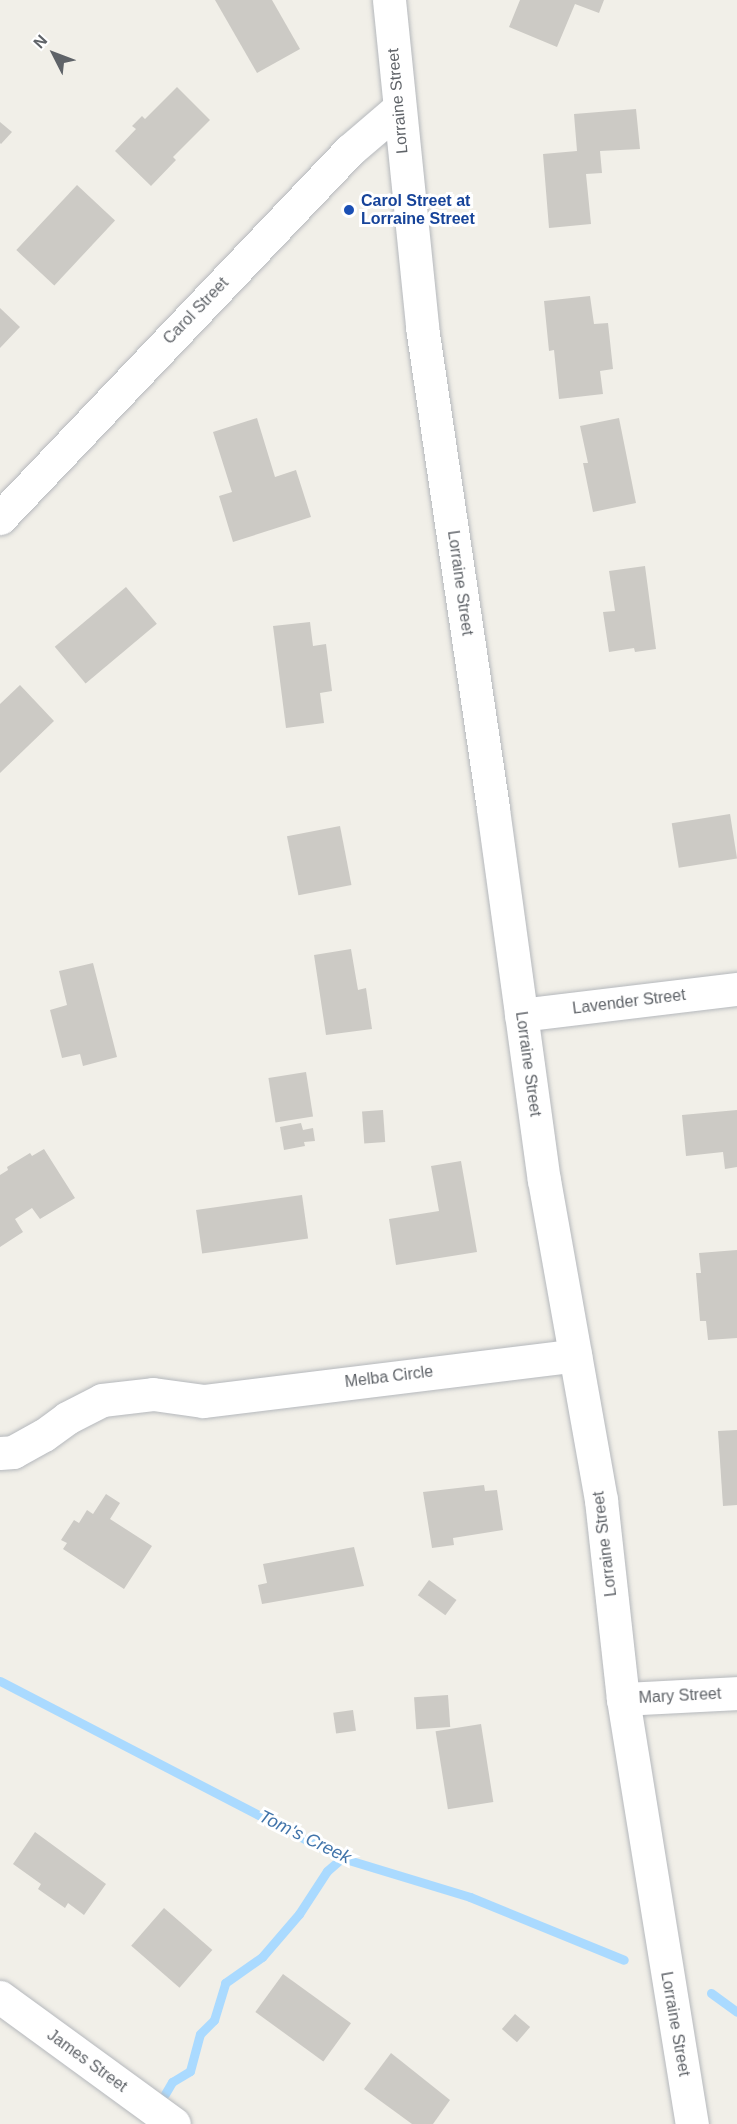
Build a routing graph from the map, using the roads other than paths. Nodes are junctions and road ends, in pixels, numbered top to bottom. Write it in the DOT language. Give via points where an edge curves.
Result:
graph roads {
  1 [pos="389,0"];
  2 [pos="398,109"];
  3 [pos="0,518"];
  4 [pos="737,989"];
  5 [pos="521,1015"];
  6 [pos="575,1355"];
  7 [pos="0,1453"];
  8 [pos="737,1692"];
  9 [pos="623,1699"];
  10 [pos="0,1997"];
  11 [pos="174,2124"];
  12 [pos="692,2124"];
  1 -- 2 [label="street, Lorraine Street"];
  2 -- 3 [label="street, Carol Street" via="350,150"];
  2 -- 5 [label="street, Lorraine Street" via="422,327"];
  4 -- 5 [label="street, Lavender Street"];
  5 -- 6 [label="street, Lorraine Street" via="544,1180"];
  6 -- 7 [label="street, Melba Circle" via="203,1401 153,1394 102,1400 67,1418 44,1436 13,1452"];
  6 -- 9 [label="street, Lorraine Street" via="601,1500"];
  8 -- 9 [label="street, Mary Street"];
  9 -- 12 [label="street, Lorraine Street"];
  10 -- 11 [label="street, James Street"];
}
